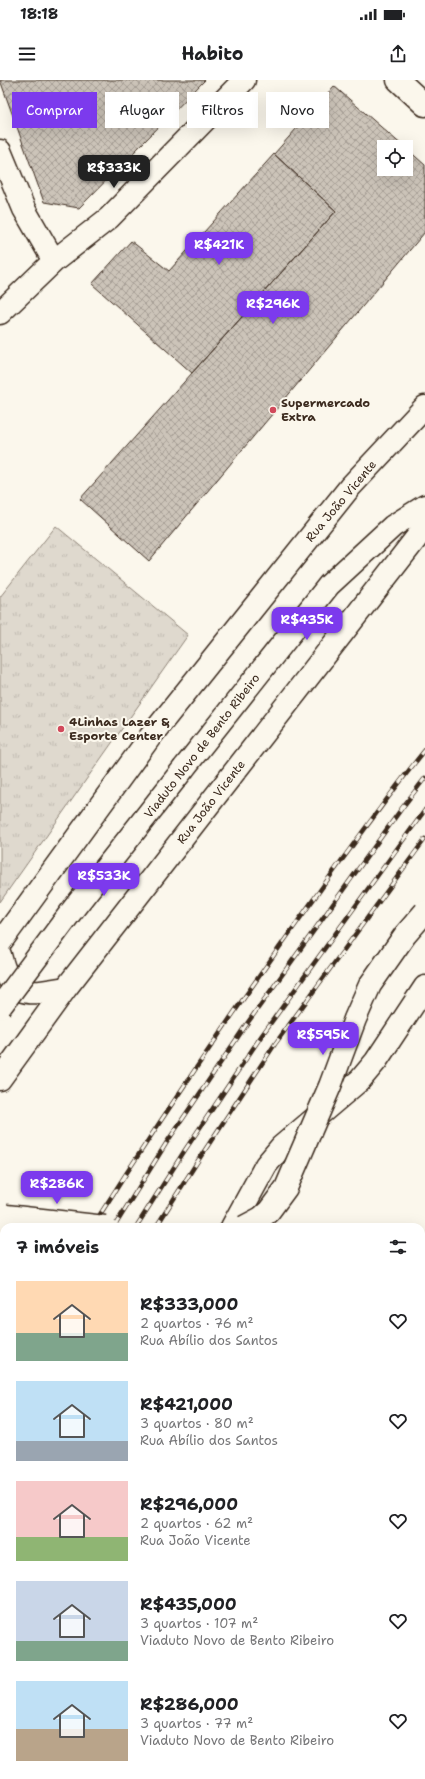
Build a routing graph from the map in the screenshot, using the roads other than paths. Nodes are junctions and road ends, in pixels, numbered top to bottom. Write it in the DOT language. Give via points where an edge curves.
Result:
graph roads {
  1 [pos="244,80"];
  2 [pos="398,80"];
  3 [pos="425,105"];
  4 [pos="0,151"];
  5 [pos="54,261"];
  6 [pos="0,313"];
  7 [pos="425,407"];
  8 [pos="425,506"];
  9 [pos="425,527"];
  10 [pos="425,912"];
  11 [pos="0,943"];
  12 [pos="0,955"];
  13 [pos="425,987"];
  14 [pos="66,988"];
  15 [pos="0,1007"];
  16 [pos="0,1080"];
  17 [pos="2,1215"];
  18 [pos="71,1223"];
  19 [pos="234,1223"];
  20 [pos="252,1223"];
  1 -- 5 [label="main road" via="109,218"];
  2 -- 3 [label="main road"];
  4 -- 5 [label="main road" via="24,209"];
  5 -- 6 [label="main road"];
  7 -- 11 [label="main road, Rua João Vicente" via="350,487 150,737"];
  8 -- 15 [label="main road, Viaduto Novo de Bento Ribeiro, bridge" via="393,526 330,585 71,912"];
  9 -- 14 [label="main road, Rua João Vicente"];
  10 -- 20 [label="main road, bridge" via="405,935 370,985 286,1188 269,1211"];
  12 -- 14 [label="main road" via="4,972 18,990 35,992"];
  13 -- 19 [label="main road" via="376,1061 360,1080 281,1146 266,1165"];
  14 -- 16 [label="main road, Rua João Vicente"];
  17 -- 18 [label="main road, bridge"];
}
